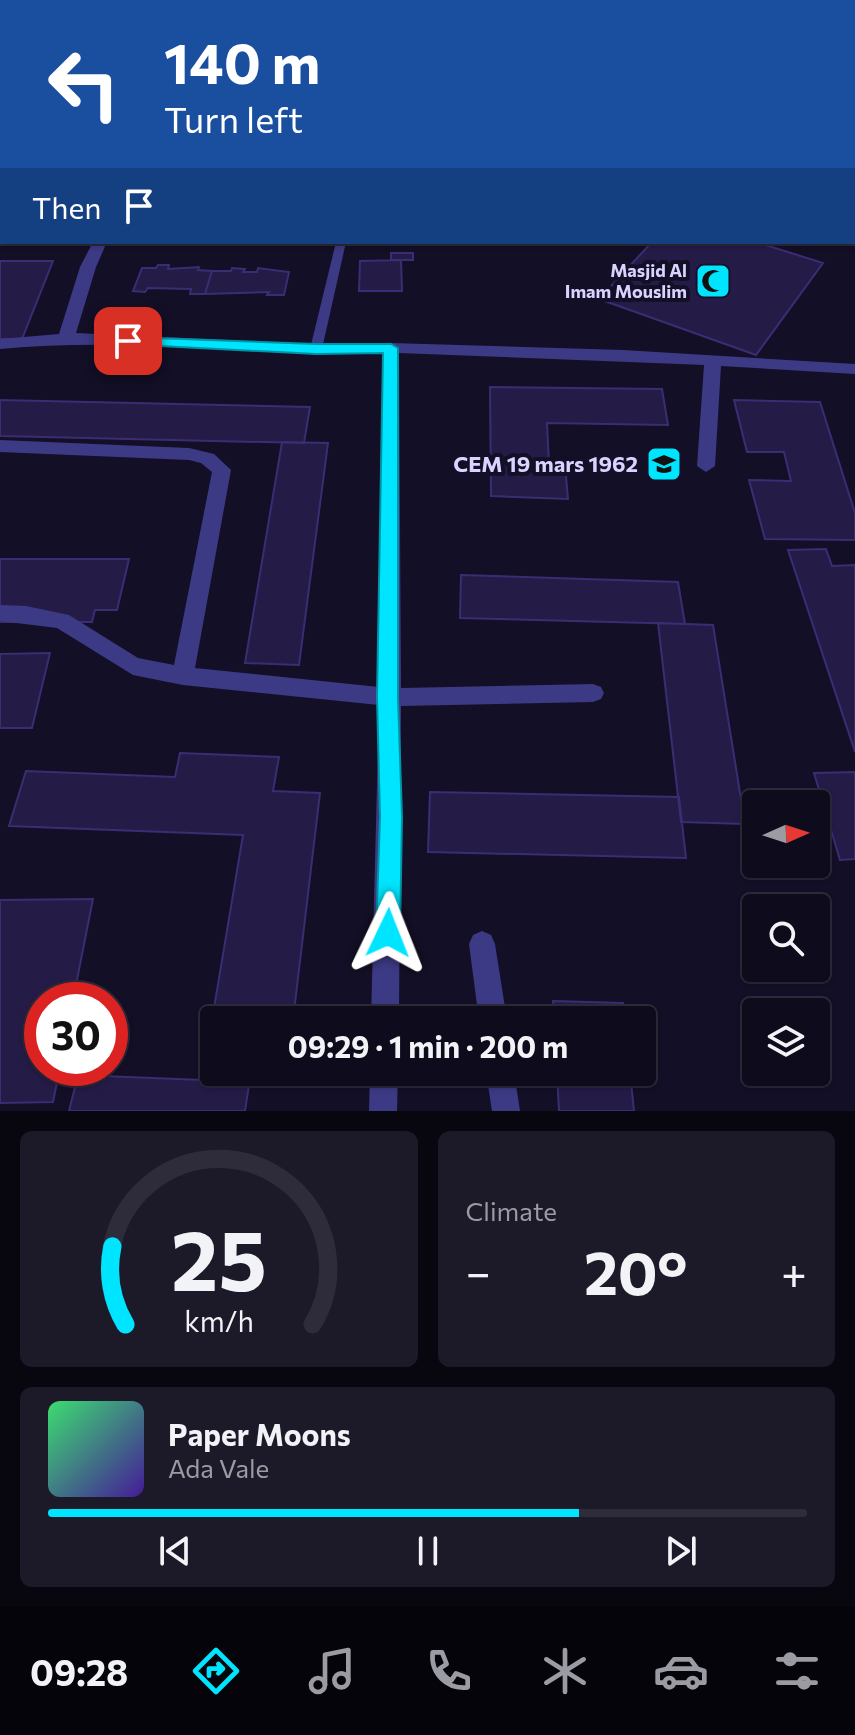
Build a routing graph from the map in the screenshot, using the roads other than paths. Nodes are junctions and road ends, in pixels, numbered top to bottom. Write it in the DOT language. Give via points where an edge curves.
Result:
graph roads {
  1 [pos="99,244"];
  2 [pos="341,244"];
  3 [pos="66,338"];
  4 [pos="0,344"];
  5 [pos="391,348"];
  6 [pos="316,349"];
  7 [pos="713,362"];
  8 [pos="855,369"];
  9 [pos="0,446"];
  10 [pos="706,466"];
  11 [pos="0,613"];
  12 [pos="183,676"];
  13 [pos="593,693"];
  14 [pos="388,697"];
  15 [pos="482,944"];
  16 [pos="385,1006"];
  17 [pos="491,1006"];
  18 [pos="384,1086"];
  19 [pos="502,1086"];
  20 [pos="383,1111"];
  21 [pos="506,1111"];
  1 -- 3 [label="street"];
  2 -- 6 [label="lane"];
  3 -- 4 [label="street"];
  3 -- 6 [label="street"];
  5 -- 6 [label="street"];
  5 -- 7 [label="street"];
  5 -- 14 [label="street"];
  7 -- 8 [label="street"];
  7 -- 10 [label="street"];
  9 -- 12 [label="street" via="189,454 207,458 222,470"];
  11 -- 12 [label="street" via="62,621 133,666"];
  12 -- 14 [label="street"];
  13 -- 14 [label="street"];
  14 -- 16 [label="street" via="391,817"];
  15 -- 17 [label="street"];
  18 -- 20 [label="street"];
  19 -- 21 [label="street"];
}
